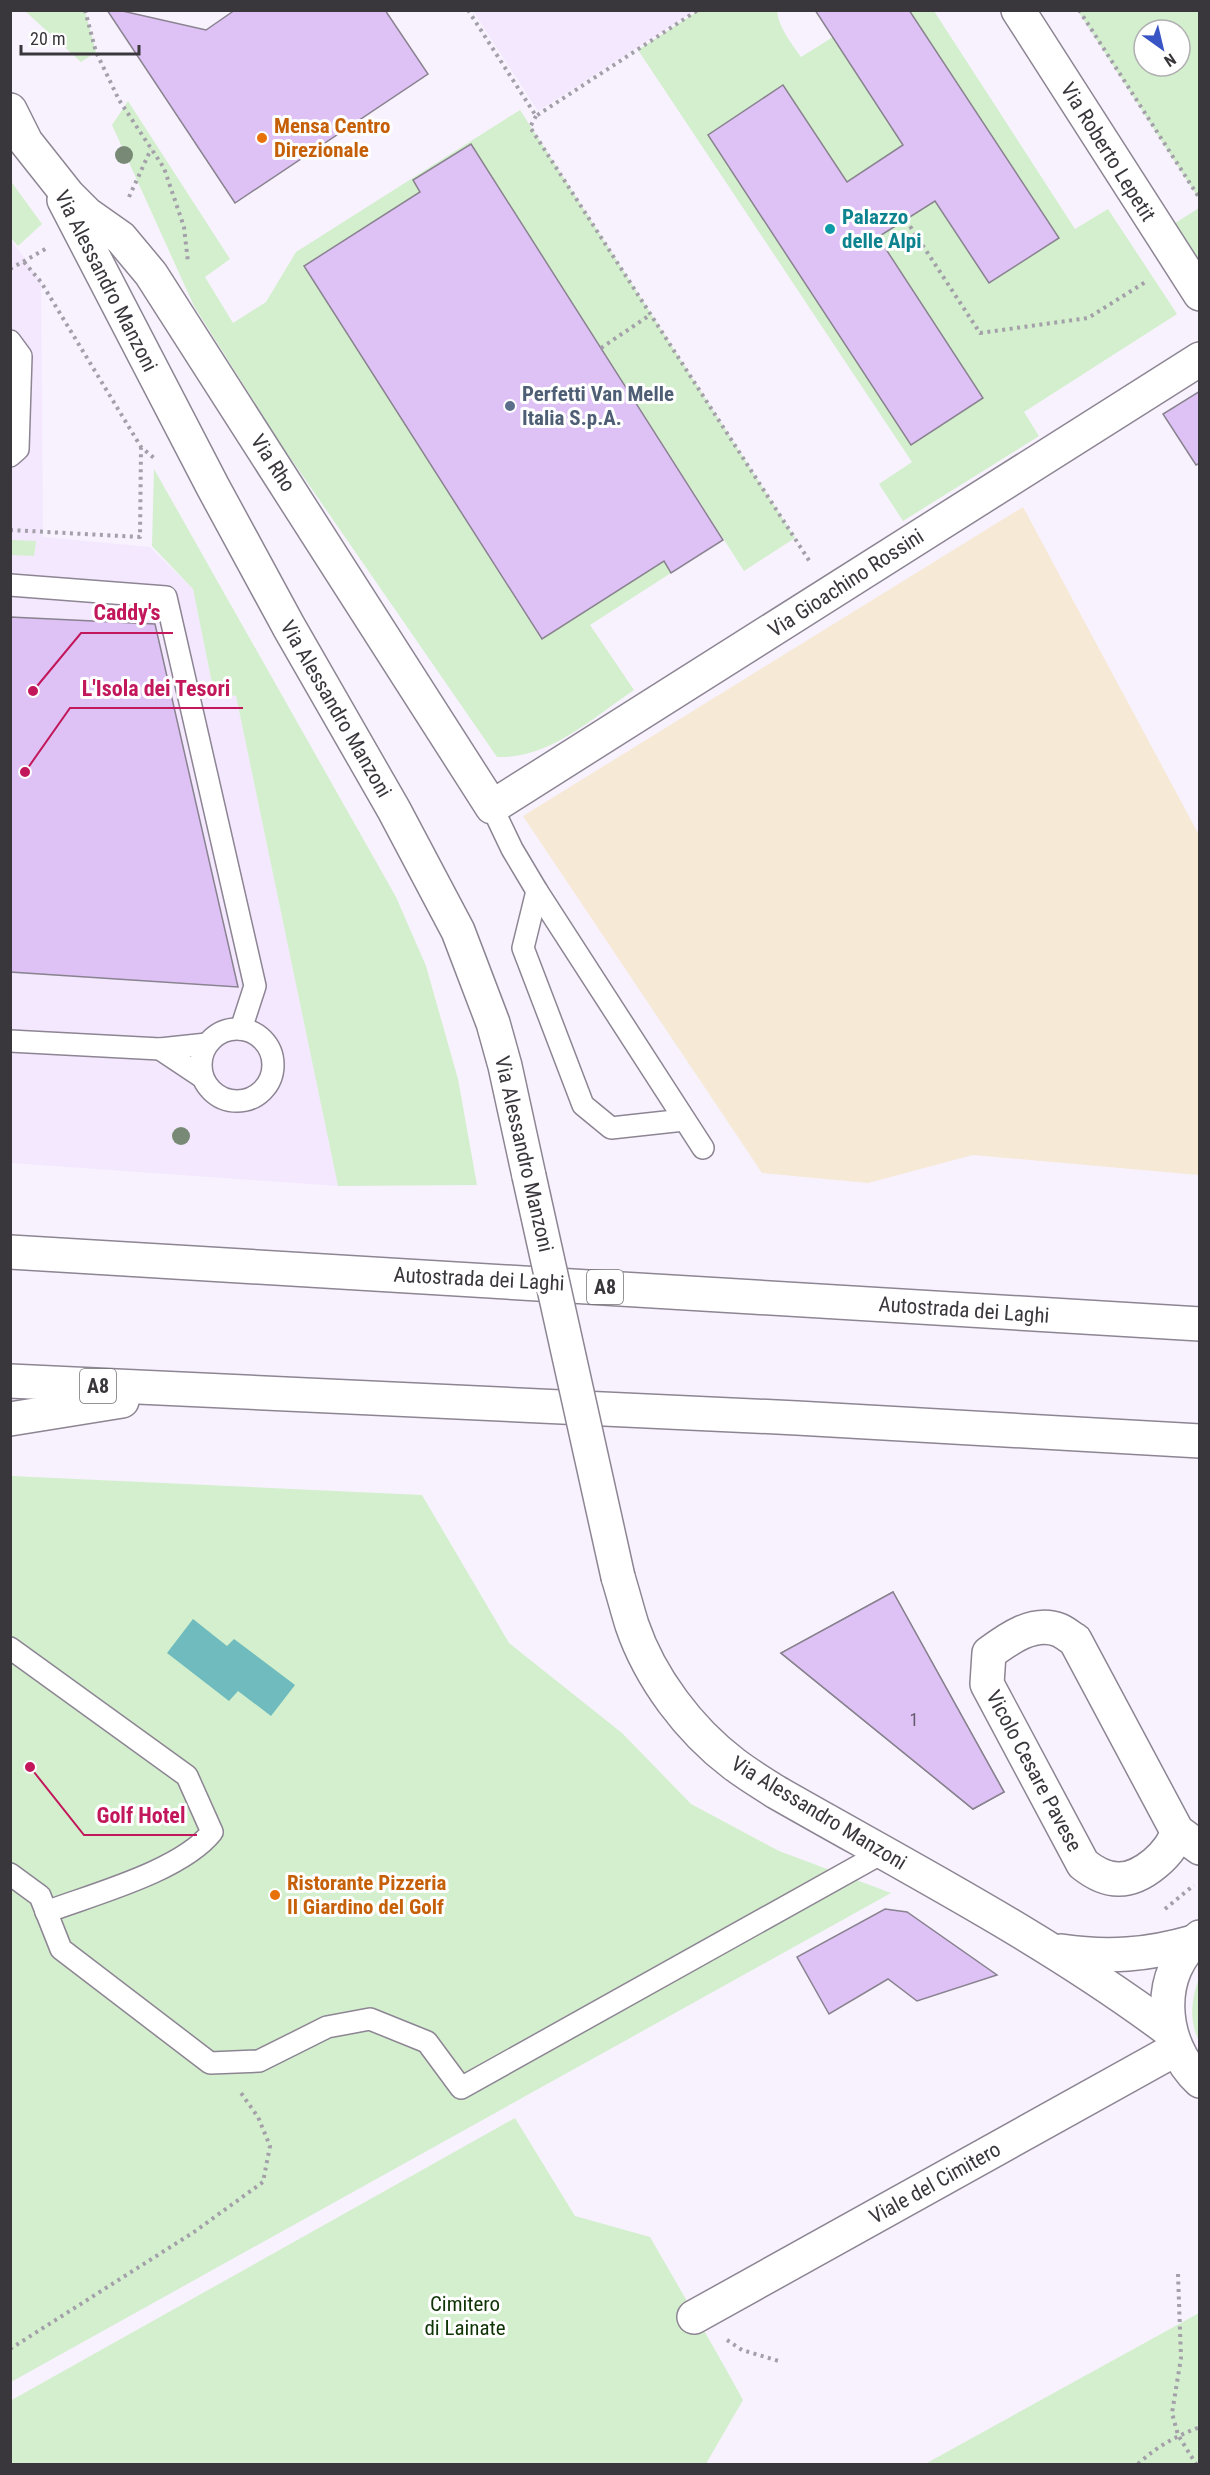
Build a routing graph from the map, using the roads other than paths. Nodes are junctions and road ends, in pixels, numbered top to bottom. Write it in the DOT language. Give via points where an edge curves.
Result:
graph roads {
  1 [pos="1018,10"];
  2 [pos="10,110"];
  3 [pos="18,136"];
  4 [pos="48,170"];
  5 [pos="1200,294"];
  6 [pos="10,341"];
  7 [pos="1200,359"];
  8 [pos="10,456"];
  9 [pos="10,585"];
  10 [pos="492,807"];
  11 [pos="537,891"];
  12 [pos="241,1029"];
  13 [pos="10,1041"];
  14 [pos="207,1044"];
  15 [pos="160,1049"];
  16 [pos="202,1077"];
  17 [pos="684,1120"];
  18 [pos="703,1148"];
  19 [pos="10,1252"];
  20 [pos="1200,1324"];
  21 [pos="10,1381"];
  22 [pos="186,1390"];
  23 [pos="10,1419"];
  24 [pos="1200,1441"];
  25 [pos="10,1648"];
  26 [pos="1188,1839"];
  27 [pos="882,1853"];
  28 [pos="10,1874"];
  29 [pos="46,1912"];
  30 [pos="1196,1940"];
  31 [pos="1052,1949"];
  32 [pos="1187,2064"];
  33 [pos="694,2318"];
  1 -- 5 [label="main road, Via Roberto Lepetit"];
  2 -- 3 [label="main road, Via Rho"];
  3 -- 4 [label="main road, Via Rho"];
  4 -- 10 [label="main road, Via Rho" via="87,214 121,238 151,274"];
  4 -- 27 [label="main road, Via Alessandro Manzoni, bridge" via="213,487 458,931 493,1023 618,1577 633,1627 653,1670 675,1705 733,1763"];
  6 -- 8 [label="lane" via="21,356 18,449"];
  7 -- 10 [label="main road, Via Gioachino Rossini"];
  9 -- 12 [label="lane" via="166,597 255,986"];
  10 -- 11 [label="lane"];
  11 -- 17 [label="lane"];
  11 -- 17 [label="lane" via="522,948 583,1105 611,1128"];
  12 -- 14 [label="lane" via="216,1035"];
  12 -- 16 [label="lane" via="253,1032 270,1050 272,1075 266,1086 258,1095 237,1102 216,1095"];
  13 -- 15 [label="lane"];
  14 -- 15 [label="lane"];
  14 -- 16 [label="lane" via="202,1055"];
  15 -- 16 [label="lane"];
  17 -- 18 [label="lane"];
  19 -- 20 [label="main road, Autostrada dei Laghi / A8"];
  21 -- 22 [label="main road, A8"];
  22 -- 23 [label="main road"];
  22 -- 24 [label="main road, A8"];
  25 -- 29 [label="lane" via="187,1776 212,1832 201,1845 165,1867"];
  26 -- 26 [label="main road, Vicolo Cesare Pavese" via="1075,1640 1059,1630 1042,1627 1012,1636 989,1653 987,1684 1083,1864 1107,1878 1120,1879 1159,1861"];
  27 -- 29 [label="lane" via="461,2088 426,2042 370,2019 327,2027 259,2061 210,2063 61,1949"];
  27 -- 31 [label="main road, Via Alessandro Manzoni"];
  28 -- 29 [label="lane" via="40,1896"];
  30 -- 31 [label="main road" via="1158,1952 1124,1956 1092,1956"];
  30 -- 32 [label="main road" via="1175,1968 1166,2001"];
  31 -- 32 [label="main road, Via Alessandro Manzoni" via="1114,1989"];
  32 -- 33 [label="main road, Viale del Cimitero"];
}
